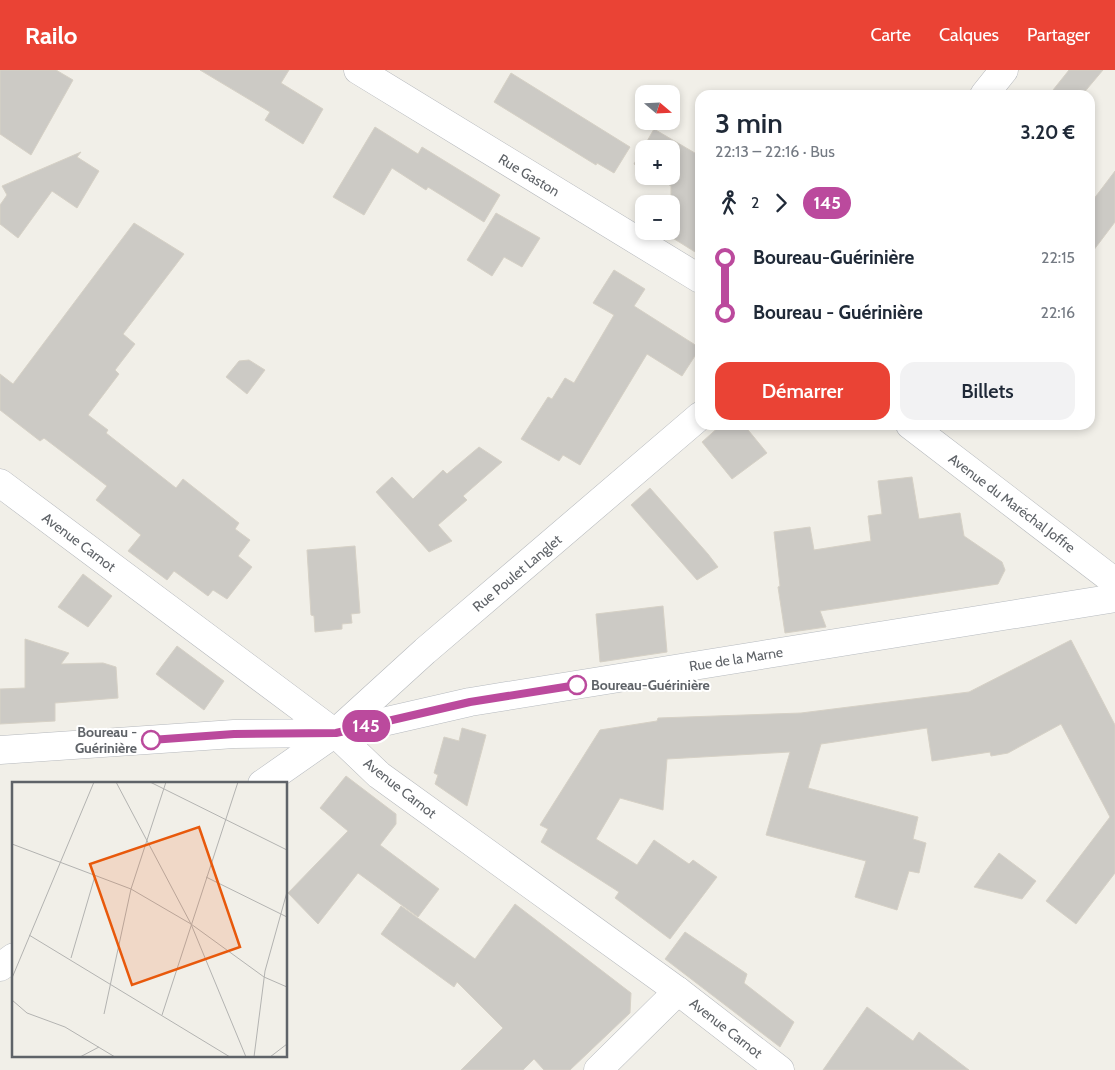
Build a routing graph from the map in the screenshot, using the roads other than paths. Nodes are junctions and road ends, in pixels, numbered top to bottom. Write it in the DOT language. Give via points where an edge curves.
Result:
graph roads {
  1 [pos="358,70"];
  2 [pos="695,276"];
  3 [pos="695,420"];
  4 [pos="917,430"];
  5 [pos="0,483"];
  6 [pos="1115,582"];
  7 [pos="1115,598"];
  8 [pos="336,733"];
  9 [pos="0,750"];
  10 [pos="265,782"];
  11 [pos="12,958"];
  12 [pos="0,967"];
  13 [pos="678,991"];
  14 [pos="598,1070"];
  15 [pos="780,1070"];
  1 -- 2 [label="street, Rue Gaston"];
  3 -- 8 [label="street, Rue Poulet Langlet" via="425,651"];
  4 -- 6 [label="street, Avenue du Maréchal Joffre"];
  5 -- 8 [label="street, Avenue Carnot"];
  7 -- 8 [label="street, Rue de la Marne" via="470,702"];
  8 -- 9 [label="street, Rue de la Marne" via="234,734"];
  8 -- 10 [label="street"];
  8 -- 13 [label="street, Avenue Carnot" via="379,775"];
  11 -- 12 [label="street"];
  13 -- 14 [label="street"];
  13 -- 15 [label="street, Avenue Carnot"];
}
